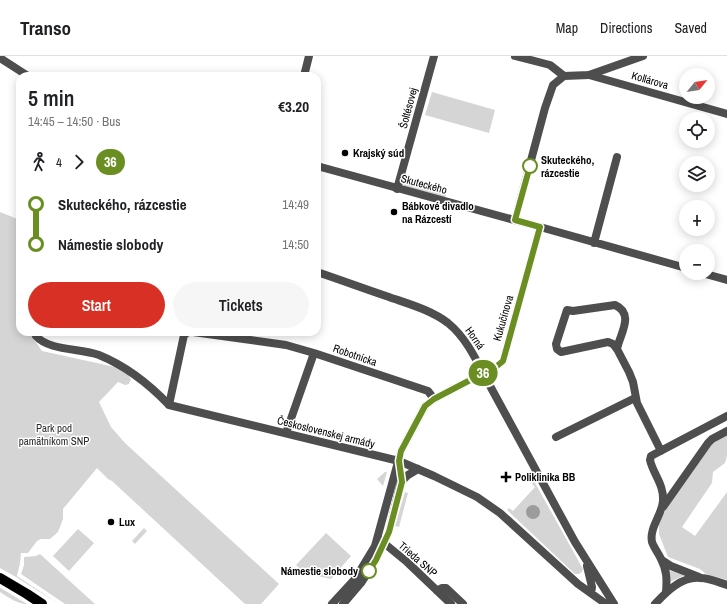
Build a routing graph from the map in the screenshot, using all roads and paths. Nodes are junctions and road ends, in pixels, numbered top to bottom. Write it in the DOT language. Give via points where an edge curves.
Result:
graph roads {
  1 [pos="309,56"];
  2 [pos="434,56"];
  3 [pos="515,56"];
  4 [pos="643,56"];
  5 [pos="0,58"];
  6 [pos="22,72"];
  7 [pos="305,72"];
  8 [pos="589,75"];
  9 [pos="564,76"];
  10 [pos="727,114"];
  11 [pos="617,157"];
  12 [pos="321,167"];
  13 [pos="397,189"];
  14 [pos="515,220"];
  15 [pos="540,227"];
  16 [pos="594,242"];
  17 [pos="679,266"];
  18 [pos="321,273"];
  19 [pos="715,277"];
  20 [pos="727,280"];
  21 [pos="36,336"];
  22 [pos="184,336"];
  23 [pos="222,336"];
  24 [pos="617,349"];
  25 [pos="314,353"];
  26 [pos="483,373"];
  27 [pos="635,398"];
  28 [pos="434,399"];
  29 [pos="168,405"];
  30 [pos="727,416"];
  31 [pos="727,431"];
  32 [pos="286,433"];
  33 [pos="556,437"];
  34 [pos="661,451"];
  35 [pos="399,461"];
  36 [pos="418,469"];
  37 [pos="402,482"];
  38 [pos="661,510"];
  39 [pos="377,538"];
  40 [pos="384,544"];
  41 [pos="582,555"];
  42 [pos="662,560"];
  43 [pos="0,578"];
  44 [pos="699,578"];
  45 [pos="727,584"];
  46 [pos="437,591"];
  47 [pos="666,592"];
  48 [pos="591,593"];
  49 [pos="42,604"];
  50 [pos="332,604"];
  51 [pos="343,604"];
  52 [pos="451,604"];
  53 [pos="463,604"];
  54 [pos="606,604"];
  55 [pos="614,604"];
  56 [pos="655,604"];
  1 -- 7 [label="street"];
  2 -- 13 [label="street, Šoltésovej"];
  3 -- 9 [label="street" via="550,65"];
  4 -- 8 [label="street"];
  5 -- 6 [label="street"];
  8 -- 9 [label="street"];
  8 -- 10 [label="street, Kollárova"];
  9 -- 14 [label="street" via="550,91"];
  11 -- 16 [label="street"];
  12 -- 13 [label="street, Skuteckého"];
  13 -- 14 [label="street, Skuteckého"];
  14 -- 15 [label="street, Skuteckého"];
  15 -- 16 [label="street, Skuteckého"];
  15 -- 26 [label="street, Kukučínova" via="503,361"];
  16 -- 17 [label="street, Skuteckého"];
  18 -- 26 [label="street, Horná" via="435,314 461,336"];
  19 -- 20 [label="street"];
  21 -- 29 [label="street" via="46,345 84,351 111,361 153,388"];
  22 -- 29 [label="street"];
  23 -- 25 [label="street, Robotnícka" via="286,345"];
  24 -- 24 [label="street" via="608,342 561,352 557,349 556,344 566,310 615,305 620,307 626,322"];
  24 -- 27 [label="street" via="631,376"];
  25 -- 28 [label="street, Robotnícka" via="428,391"];
  25 -- 32 [label="street"];
  26 -- 28 [label="street, Kukučínova"];
  26 -- 41 [label="street, Horná"];
  27 -- 33 [label="street"];
  27 -- 34 [label="street"];
  28 -- 35 [label="street, Kukučínova" via="425,406 417,420 402,448"];
  29 -- 32 [label="street, Československej armády"];
  30 -- 34 [label="street"];
  31 -- 38 [label="street" via="708,443"];
  32 -- 35 [label="street, Československej armády"];
  34 -- 38 [label="street" via="651,456 650,460 663,492"];
  35 -- 36 [label="street, Československej armády"];
  35 -- 37 [label="street"];
  35 -- 39 [label="street"];
  36 -- 37 [label="street"];
  36 -- 48 [label="street, Československej armády" via="477,497 500,513"];
  37 -- 40 [label="street"];
  38 -- 42 [label="street" via="652,534 652,543"];
  39 -- 40 [label="street, Trieda SNP"];
  39 -- 50 [label="street" via="370,557"];
  40 -- 46 [label="street, Trieda SNP"];
  40 -- 51 [label="street" via="361,583"];
  41 -- 48 [label="street, Horná" via="590,574"];
  41 -- 55 [label="street, Horná"];
  42 -- 44 [label="street"];
  42 -- 47 [label="street" via="667,577"];
  43 -- 49 [label="main road"];
  44 -- 45 [label="street"];
  44 -- 47 [label="street" via="681,582"];
  46 -- 52 [label="street, Trieda SNP"];
  46 -- 53 [label="street, Trieda SNP" via="446,588"];
  47 -- 56 [label="street"];
  48 -- 54 [label="street, Československej armády"];
}
